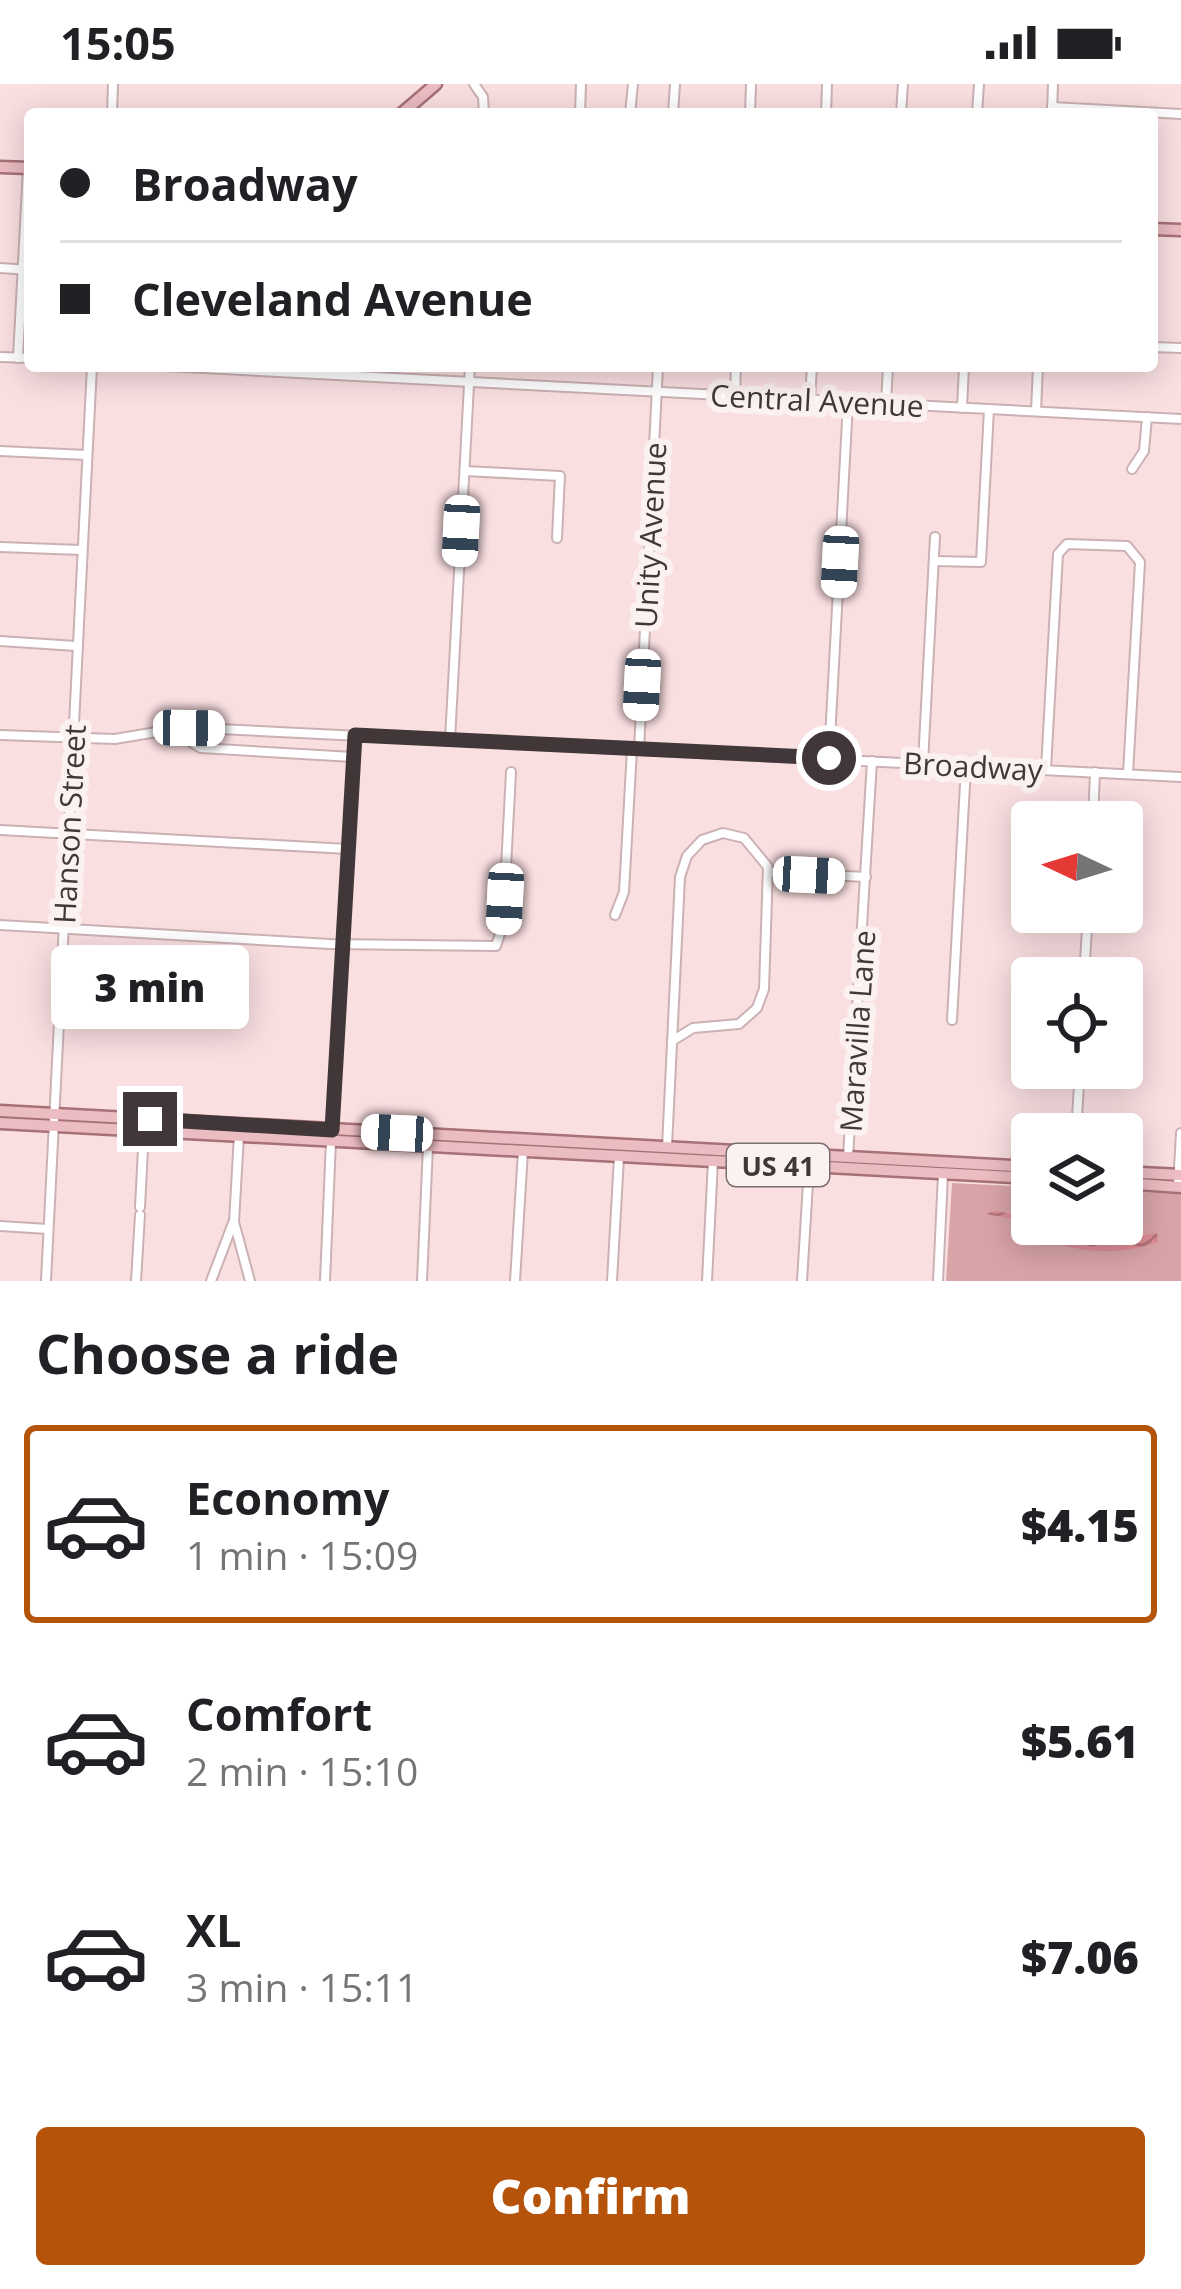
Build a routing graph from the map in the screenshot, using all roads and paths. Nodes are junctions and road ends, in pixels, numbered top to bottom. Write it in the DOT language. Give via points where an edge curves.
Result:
graph roads {
  1 [pos="432,86"];
  2 [pos="408,108"];
  3 [pos="24,299"];
  4 [pos="0,357"];
  5 [pos="18,358"];
  6 [pos="24,358"];
  7 [pos="92,372"];
  8 [pos="380,372"];
  9 [pos="470,372"];
  10 [pos="658,372"];
  11 [pos="736,372"];
  12 [pos="812,372"];
  13 [pos="888,372"];
  14 [pos="964,372"];
  15 [pos="1038,372"];
  16 [pos="469,382"];
  17 [pos="657,392"];
  18 [pos="735,396"];
  19 [pos="810,400"];
  20 [pos="848,402"];
  21 [pos="886,404"];
  22 [pos="962,408"];
  23 [pos="989,409"];
  24 [pos="1036,412"];
  25 [pos="1147,417"];
  26 [pos="1181,419"];
  27 [pos="0,451"];
  28 [pos="87,455"];
  29 [pos="1132,469"];
  30 [pos="465,471"];
  31 [pos="935,537"];
  32 [pos="557,538"];
  33 [pos="0,547"];
  34 [pos="81,550"];
  35 [pos="934,561"];
  36 [pos="0,641"];
  37 [pos="76,646"];
  38 [pos="189,728"];
  39 [pos="0,735"];
  40 [pos="355,735"];
  41 [pos="74,738"];
  42 [pos="450,740"];
  43 [pos="635,750"];
  44 [pos="353,758"];
  45 [pos="829,758"];
  46 [pos="872,761"];
  47 [pos="922,763"];
  48 [pos="966,766"];
  49 [pos="1046,769"];
  50 [pos="511,772"];
  51 [pos="1095,772"];
  52 [pos="1128,774"];
  53 [pos="1181,777"];
  54 [pos="1094,801"];
  55 [pos="0,830"];
  56 [pos="70,834"];
  57 [pos="348,849"];
  58 [pos="769,872"];
  59 [pos="866,878"];
  60 [pos="615,915"];
  61 [pos="0,925"];
  62 [pos="64,929"];
  63 [pos="343,944"];
  64 [pos="952,1020"];
  65 [pos="672,1041"];
  66 [pos="0,1111"];
  67 [pos="55,1120"];
  68 [pos="0,1123"];
  69 [pos="144,1130"];
  70 [pos="1181,1133"];
  71 [pos="332,1135"];
  72 [pos="239,1136"];
  73 [pos="428,1146"];
  74 [pos="524,1146"];
  75 [pos="667,1147"];
  76 [pos="619,1156"];
  77 [pos="848,1157"];
  78 [pos="713,1162"];
  79 [pos="971,1164"];
  80 [pos="1011,1166"];
  81 [pos="815,1167"];
  82 [pos="943,1174"];
  83 [pos="1143,1175"];
  84 [pos="1011,1177"];
  85 [pos="1180,1181"];
  86 [pos="1143,1182"];
  87 [pos="234,1222"];
  88 [pos="0,1226"];
  89 [pos="48,1229"];
  90 [pos="225,1244"];
  91 [pos="239,1244"];
  92 [pos="46,1281"];
  93 [pos="136,1281"];
  94 [pos="211,1281"];
  95 [pos="250,1281"];
  96 [pos="325,1281"];
  97 [pos="422,1281"];
  98 [pos="515,1281"];
  99 [pos="612,1281"];
  100 [pos="707,1281"];
  101 [pos="802,1281"];
  102 [pos="938,1281"];
  1 -- 2 [label="main road"];
  3 -- 5 [label="street"];
  4 -- 5 [label="street"];
  5 -- 6 [label="street"];
  7 -- 28 [label="street, Hanson Street"];
  8 -- 16 [label="street, Central Avenue"];
  9 -- 16 [label="street"];
  10 -- 17 [label="street, Unity Avenue"];
  11 -- 18 [label="street"];
  12 -- 19 [label="street"];
  13 -- 21 [label="street"];
  14 -- 22 [label="street"];
  15 -- 24 [label="street"];
  16 -- 17 [label="street, Central Avenue"];
  16 -- 30 [label="street"];
  17 -- 18 [label="street, Central Avenue"];
  17 -- 43 [label="street, Unity Avenue"];
  18 -- 19 [label="street, Central Avenue"];
  19 -- 20 [label="street, Central Avenue"];
  20 -- 21 [label="street, Central Avenue"];
  20 -- 45 [label="street"];
  21 -- 22 [label="street, Central Avenue"];
  22 -- 23 [label="street, Central Avenue"];
  23 -- 24 [label="street, Central Avenue"];
  23 -- 35 [label="street" via="981,562"];
  24 -- 25 [label="street, Central Avenue"];
  25 -- 26 [label="street, Central Avenue"];
  25 -- 29 [label="street" via="1144,451"];
  27 -- 28 [label="street"];
  28 -- 34 [label="street, Hanson Street"];
  30 -- 32 [label="street" via="560,476"];
  30 -- 42 [label="street"];
  31 -- 35 [label="street"];
  33 -- 34 [label="street"];
  34 -- 37 [label="street, Hanson Street"];
  35 -- 47 [label="street"];
  36 -- 37 [label="street"];
  37 -- 41 [label="street, Hanson Street"];
  38 -- 40 [label="street, Broadway"];
  38 -- 41 [label="street, Broadway"];
  38 -- 44 [label="street" via="201,748"];
  39 -- 41 [label="street, Broadway"];
  40 -- 42 [label="street, Broadway"];
  40 -- 44 [label="street"];
  41 -- 56 [label="street, Hanson Street"];
  42 -- 43 [label="street, Broadway"];
  43 -- 45 [label="street, Broadway"];
  43 -- 60 [label="street, Unity Avenue" via="624,892"];
  44 -- 57 [label="street"];
  45 -- 46 [label="street, Broadway"];
  46 -- 47 [label="street, Broadway"];
  46 -- 59 [label="street, Maravilla Lane"];
  47 -- 48 [label="street, Broadway"];
  48 -- 49 [label="street, Broadway"];
  48 -- 64 [label="street"];
  49 -- 51 [label="street, Broadway"];
  49 -- 52 [label="street" via="1058,554 1067,544 1126,546 1140,562"];
  50 -- 63 [label="street" via="502,936 488,948"];
  51 -- 52 [label="street, Broadway"];
  51 -- 54 [label="street"];
  52 -- 53 [label="street, Broadway"];
  55 -- 56 [label="street"];
  56 -- 57 [label="street"];
  56 -- 62 [label="street, Hanson Street"];
  57 -- 63 [label="street"];
  58 -- 59 [label="street"];
  58 -- 65 [label="street" via="760,1003 739,1024 693,1028"];
  58 -- 65 [label="street" via="758,849 737,835 710,837 687,856"];
  59 -- 77 [label="street, Maravilla Lane"];
  61 -- 62 [label="street"];
  62 -- 63 [label="street"];
  62 -- 67 [label="street, Hanson Street"];
  63 -- 71 [label="street"];
  65 -- 75 [label="street"];
  66 -- 67 [label="main road, US 41"];
  67 -- 68 [label="main road, US 41"];
  67 -- 69 [label="main road, US 41"];
  67 -- 71 [label="main road, US 41"];
  67 -- 89 [label="street, Hanson Street"];
  69 -- 72 [label="main road, US 41"];
  69 -- 93 [label="street"];
  70 -- 85 [label="street"];
  71 -- 72 [label="main road, US 41"];
  71 -- 73 [label="main road, US 41"];
  71 -- 74 [label="main road, US 41"];
  71 -- 96 [label="street"];
  72 -- 87 [label="street"];
  73 -- 74 [label="main road, US 41"];
  73 -- 97 [label="street"];
  74 -- 75 [label="main road, US 41"];
  74 -- 76 [label="main road, US 41"];
  74 -- 98 [label="street"];
  75 -- 77 [label="main road, US 41"];
  76 -- 78 [label="main road, US 41"];
  76 -- 99 [label="street"];
  77 -- 79 [label="main road, US 41"];
  77 -- 81 [label="main road"];
  78 -- 81 [label="main road, US 41"];
  78 -- 100 [label="street"];
  79 -- 80 [label="main road, US 41"];
  79 -- 82 [label="main road"];
  81 -- 82 [label="main road, US 41"];
  81 -- 101 [label="street"];
  82 -- 84 [label="main road, US 41"];
  82 -- 102 [label="street"];
  83 -- 85 [label="main road"];
  85 -- 86 [label="main road"];
  87 -- 90 [label="street"];
  87 -- 91 [label="street"];
  88 -- 89 [label="street"];
  89 -- 92 [label="street, Hanson Street"];
  90 -- 91 [label="street"];
  90 -- 94 [label="street"];
  91 -- 95 [label="street"];
}
